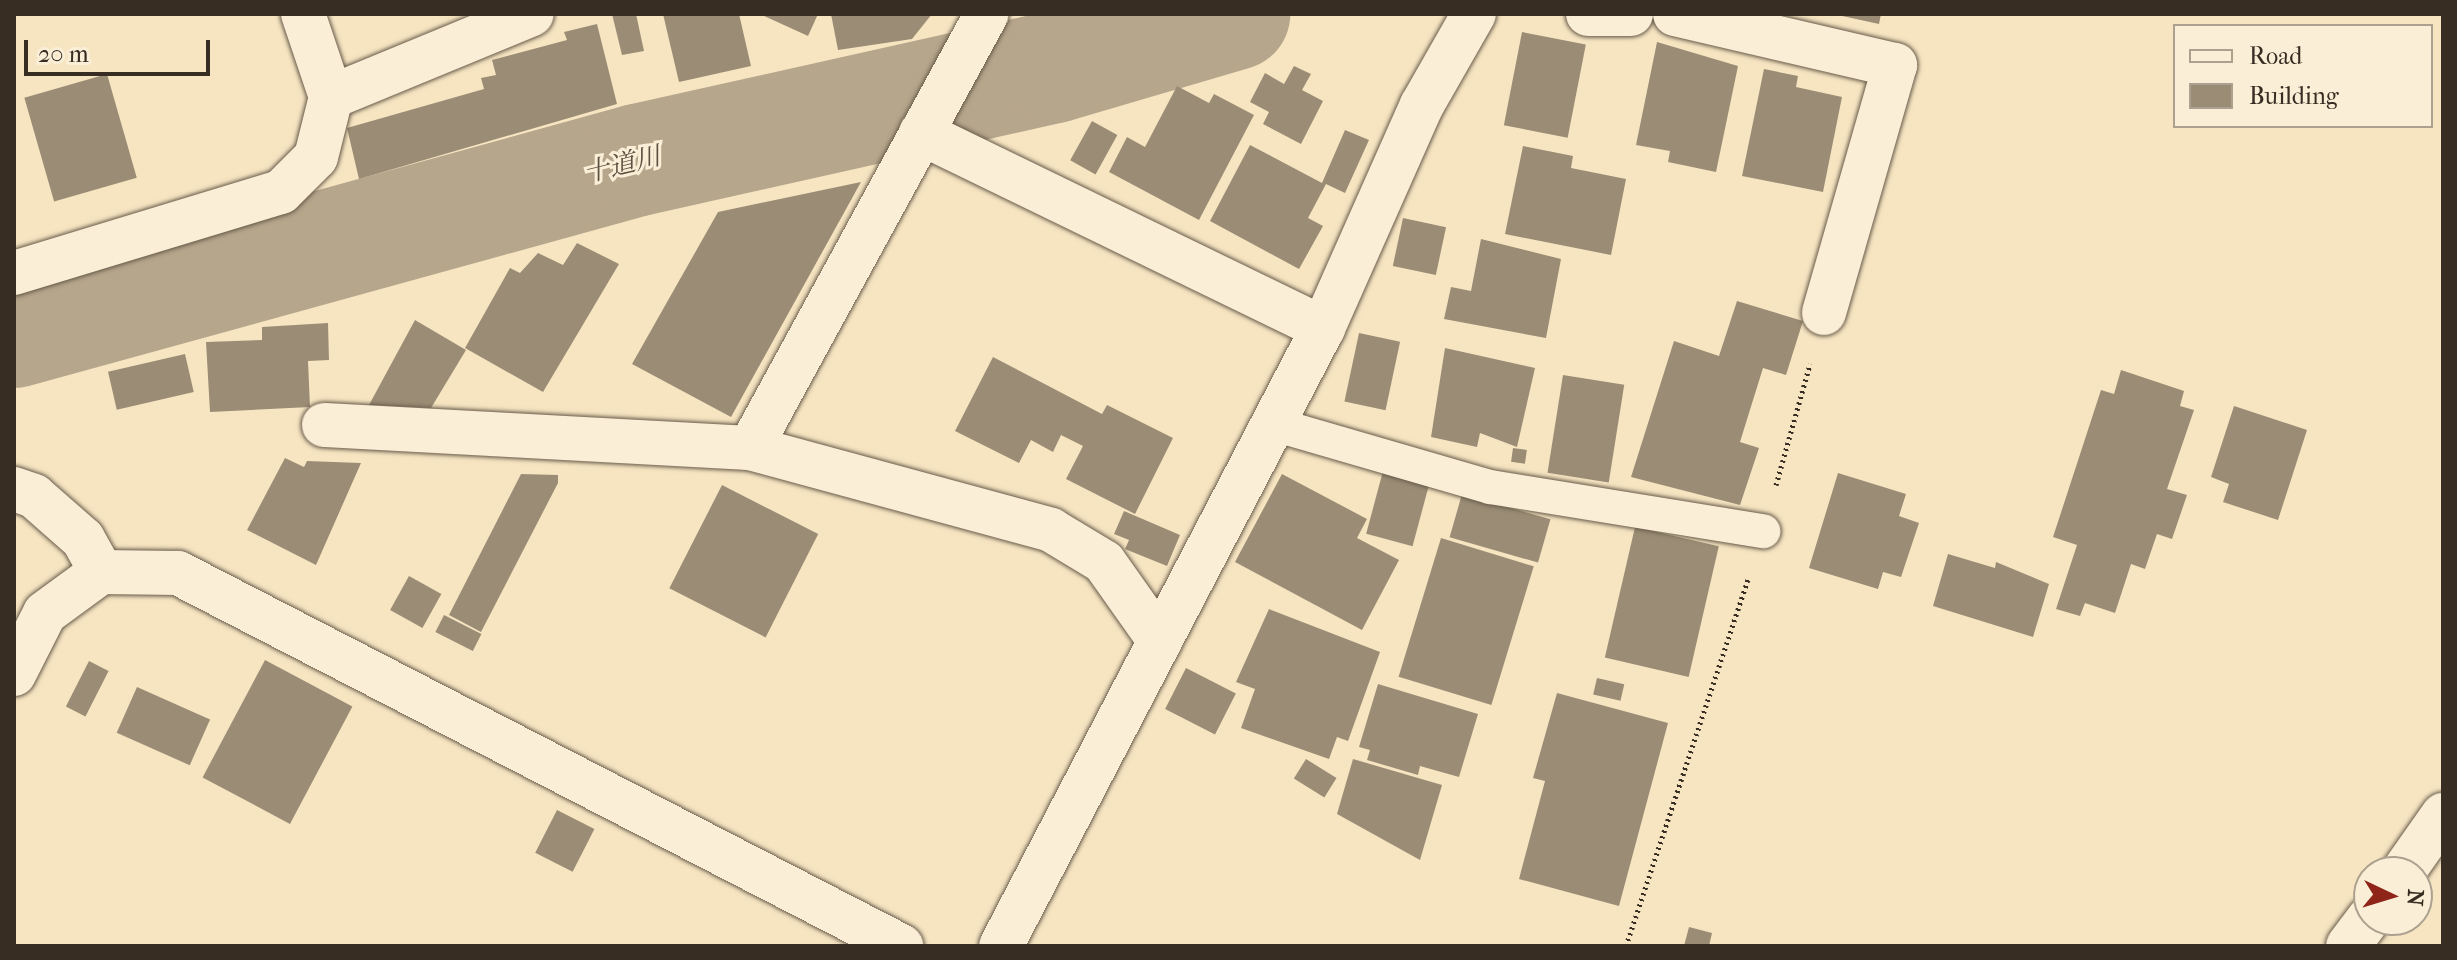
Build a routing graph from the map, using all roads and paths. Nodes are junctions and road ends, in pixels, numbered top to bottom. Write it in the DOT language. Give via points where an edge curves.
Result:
graph roads {
  1 [pos="303,14"];
  2 [pos="532,14"];
  3 [pos="1474,14"];
  4 [pos="1588,14"];
  5 [pos="1631,14"];
  6 [pos="1675,14"];
  7 [pos="978,29"];
  8 [pos="331,97"];
  9 [pos="921,133"];
  10 [pos="14,273"];
  11 [pos="1824,313"];
  12 [pos="1323,328"];
  13 [pos="1273,424"];
  14 [pos="324,425"];
  15 [pos="750,448"];
  16 [pos="14,489"];
  17 [pos="1763,531"];
  18 [pos="101,572"];
  19 [pos="1160,641"];
  20 [pos="14,674"];
  21 [pos="2443,815"];
  22 [pos="2414,856"];
  23 [pos="901,946"];
  24 [pos="1001,946"];
  25 [pos="1626,946"];
  1 -- 8 [label="street"];
  2 -- 8 [label="street"];
  3 -- 12 [label="street" via="1422,105"];
  4 -- 5 [label="street"];
  6 -- 11 [label="street" via="1895,65"];
  7 -- 9 [label="street"];
  8 -- 10 [label="street" via="316,157 281,192"];
  9 -- 12 [label="street"];
  9 -- 15 [label="street"];
  11 -- 17 [label="path"];
  12 -- 13 [label="street"];
  13 -- 17 [label="lane" via="1490,487"];
  13 -- 19 [label="street"];
  14 -- 15 [label="street"];
  15 -- 19 [label="street" via="1051,530 1104,562"];
  16 -- 18 [label="street" via="34,496 83,539"];
  17 -- 25 [label="path"];
  18 -- 20 [label="street" via="45,613"];
  18 -- 23 [label="street" via="178,573"];
  19 -- 24 [label="street"];
  21 -- 22 [label="street"];
}
